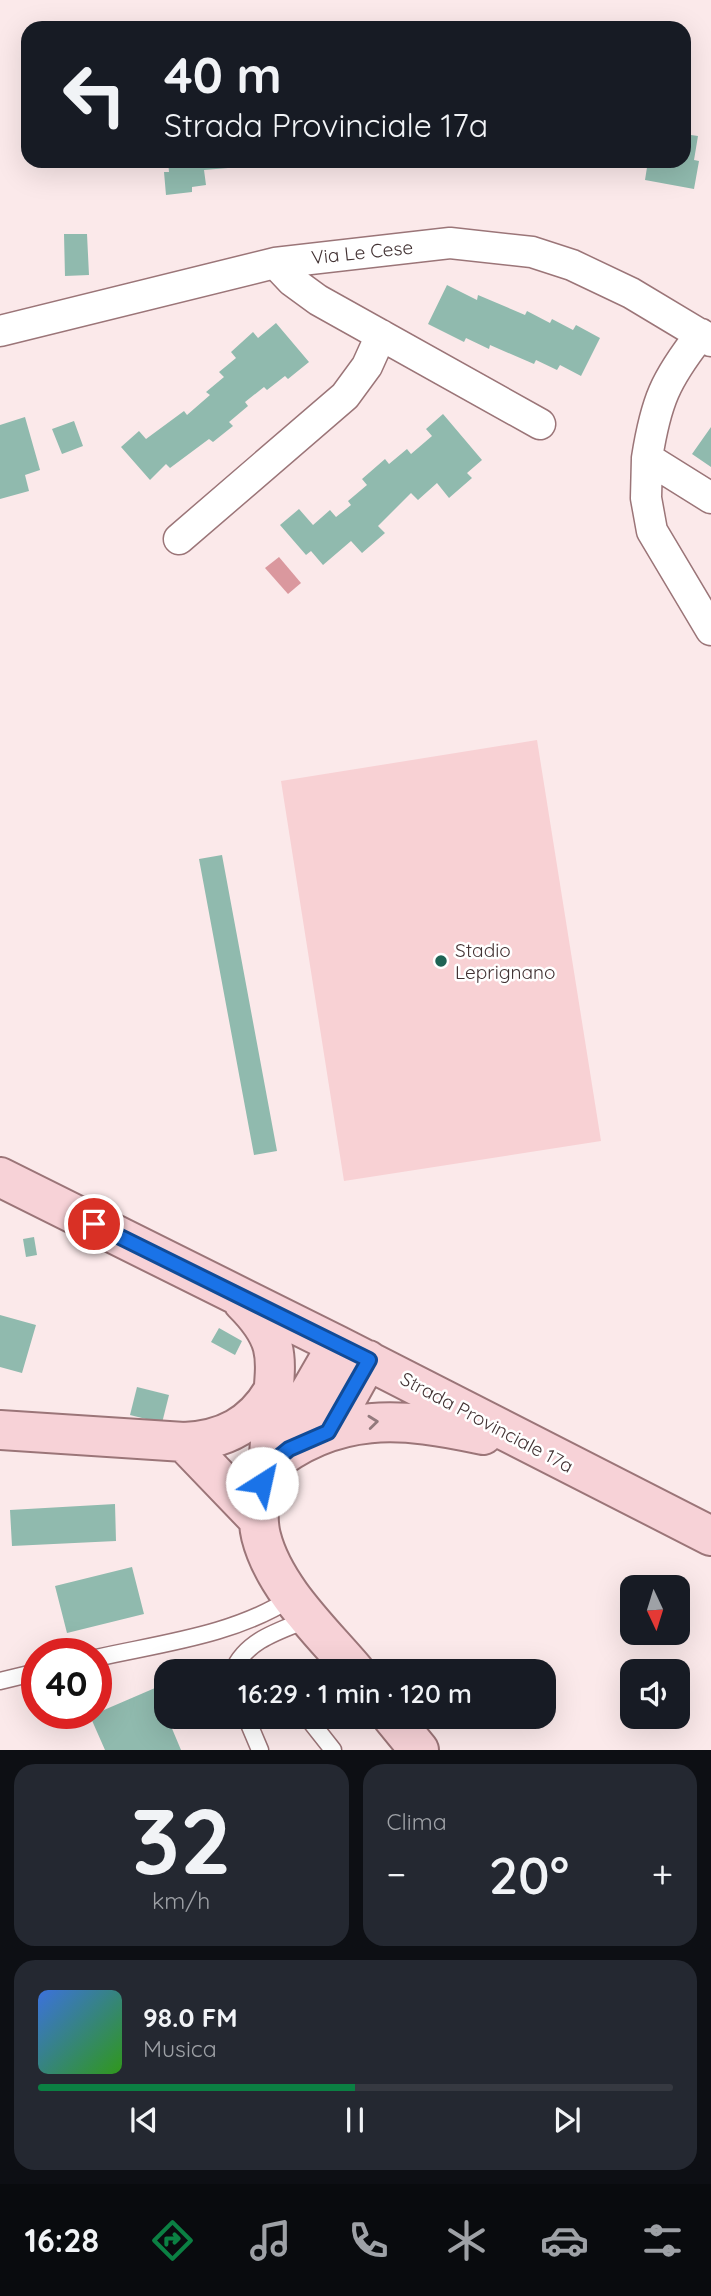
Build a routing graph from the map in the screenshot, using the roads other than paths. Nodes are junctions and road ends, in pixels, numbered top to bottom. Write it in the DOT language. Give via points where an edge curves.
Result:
graph roads {
  1 [pos="275,262"];
  2 [pos="0,331"];
  3 [pos="381,335"];
  4 [pos="706,338"];
  5 [pos="540,424"];
  6 [pos="647,458"];
  7 [pos="711,498"];
  8 [pos="179,539"];
  9 [pos="711,630"];
  10 [pos="0,1177"];
  11 [pos="234,1293"];
  12 [pos="353,1353"];
  13 [pos="274,1391"];
  14 [pos="0,1430"];
  15 [pos="328,1432"];
  16 [pos="184,1442"];
  17 [pos="528,1445"];
  18 [pos="267,1467"];
  19 [pos="257,1518"];
  20 [pos="711,1536"];
  21 [pos="302,1607"];
  22 [pos="112,1654"];
  23 [pos="241,1659"];
  24 [pos="345,1659"];
  25 [pos="21,1676"];
  26 [pos="0,1681"];
  27 [pos="251,1729"];
  28 [pos="316,1729"];
  29 [pos="402,1729"];
  30 [pos="260,1750"];
  31 [pos="332,1750"];
  32 [pos="419,1750"];
  1 -- 2 [label="street, Via Le Cese"];
  1 -- 3 [label="street" via="308,294"];
  1 -- 4 [label="street, Via Le Cese" via="426,245 511,248 589,271"];
  3 -- 5 [label="street"];
  3 -- 8 [label="street" via="367,366 345,396"];
  4 -- 6 [label="street" via="677,365 659,399"];
  6 -- 7 [label="street"];
  6 -- 9 [label="street" via="646,499 652,531"];
  10 -- 11 [label="street, Strada Provinciale 17a"];
  11 -- 12 [label="street, Strada Provinciale 17a"];
  11 -- 13 [label="street" via="262,1322 273,1343"];
  12 -- 15 [label="street"];
  12 -- 17 [label="street, Strada Provinciale 17a"];
  12 -- 18 [label="street"];
  13 -- 16 [label="street" via="258,1413 238,1428 209,1440"];
  13 -- 18 [label="street"];
  14 -- 16 [label="street"];
  15 -- 17 [label="street, one-way" via="370,1422 409,1421"];
  15 -- 18 [label="street" via="289,1449"];
  16 -- 19 [label="street"];
  17 -- 20 [label="street, Strada Provinciale 17a"];
  18 -- 19 [label="street"];
  19 -- 21 [label="street" via="268,1554"];
  21 -- 22 [label="lane"];
  21 -- 23 [label="lane" via="248,1648"];
  21 -- 24 [label="street"];
  25 -- 26 [label="lane"];
  27 -- 30 [label="lane"];
  28 -- 31 [label="lane"];
  29 -- 32 [label="street"];
}
